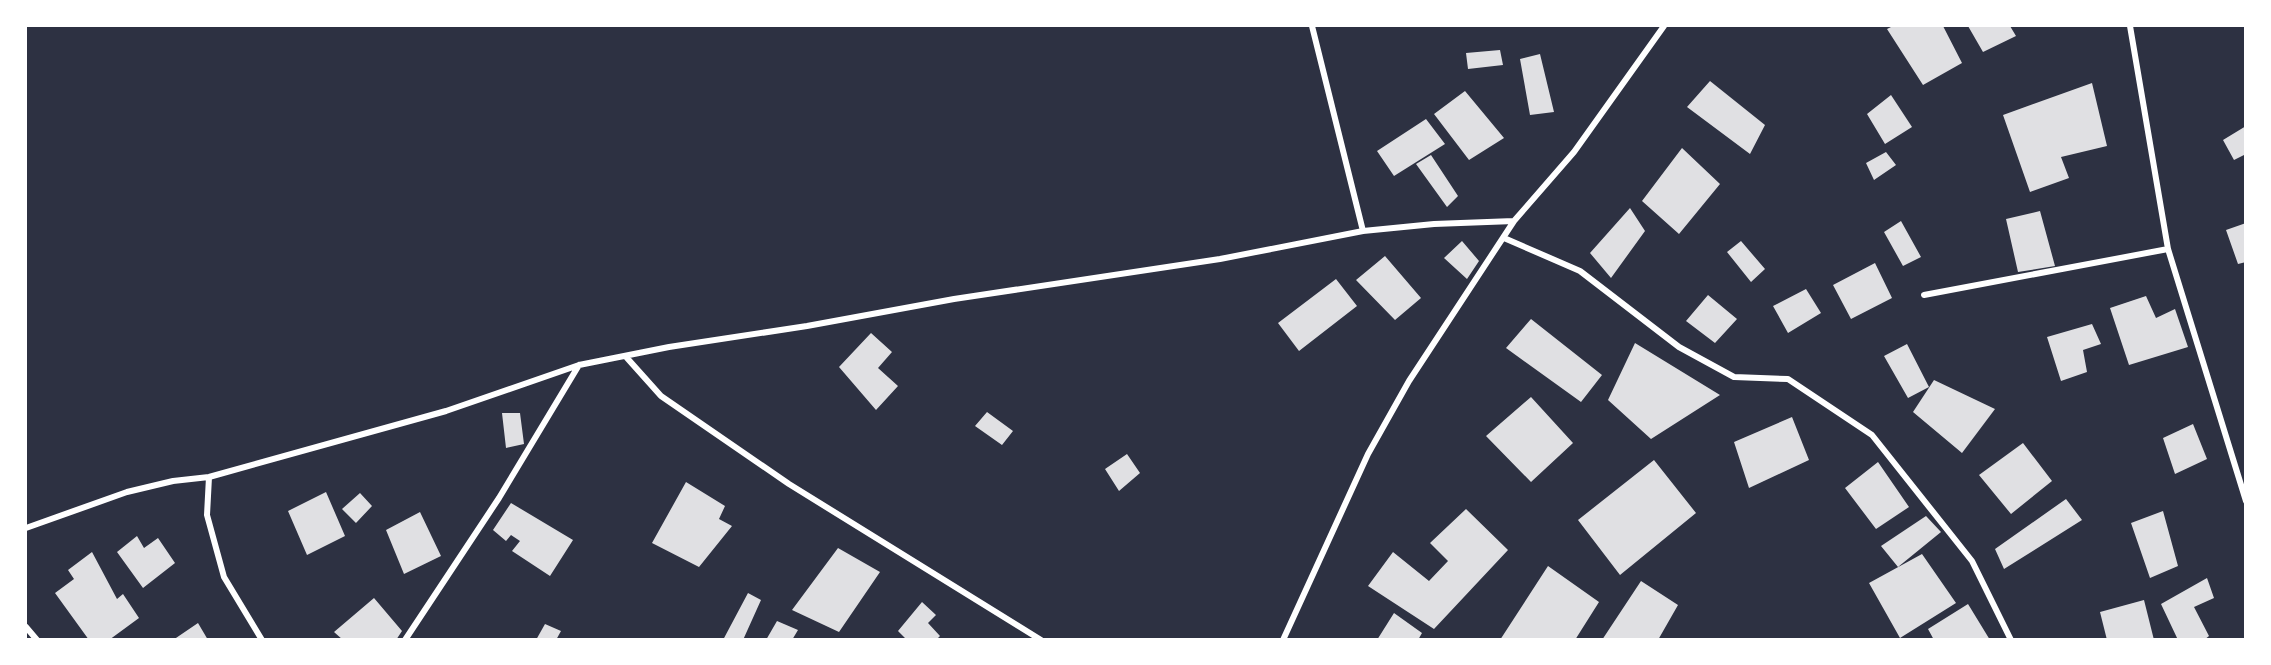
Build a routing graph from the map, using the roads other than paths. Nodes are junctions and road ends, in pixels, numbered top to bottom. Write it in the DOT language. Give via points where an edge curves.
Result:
graph roads {
  1 [pos="1312,26"];
  2 [pos="1664,26"];
  3 [pos="2130,26"];
  4 [pos="1514,221"];
  5 [pos="1363,231"];
  6 [pos="1504,238"];
  7 [pos="2168,249"];
  8 [pos="1924,295"];
  9 [pos="627,358"];
  10 [pos="579,365"];
  11 [pos="209,477"];
  12 [pos="2246,501"];
  13 [pos="26,528"];
  14 [pos="26,627"];
  15 [pos="37,639"];
  16 [pos="262,639"];
  17 [pos="405,639"];
  18 [pos="1041,639"];
  19 [pos="1283,639"];
  20 [pos="2011,639"];
  1 -- 5 [label="street"];
  2 -- 4 [label="street" via="1574,152"];
  3 -- 7 [label="street"];
  4 -- 5 [label="street"];
  4 -- 6 [label="street"];
  5 -- 9 [label="street" via="1220,259 669,347"];
  6 -- 19 [label="street" via="1409,381 1368,454"];
  6 -- 20 [label="street" via="1580,272 1679,347 1734,377 1788,379 1872,435 1972,561"];
  7 -- 8 [label="street"];
  7 -- 12 [label="street"];
  9 -- 10 [label="street"];
  9 -- 18 [label="street" via="661,396 789,484"];
  10 -- 11 [label="street" via="446,411"];
  10 -- 17 [label="street" via="499,498"];
  11 -- 13 [label="street" via="127,492"];
  11 -- 16 [label="street" via="207,515 224,577"];
  14 -- 15 [label="street"];
}
